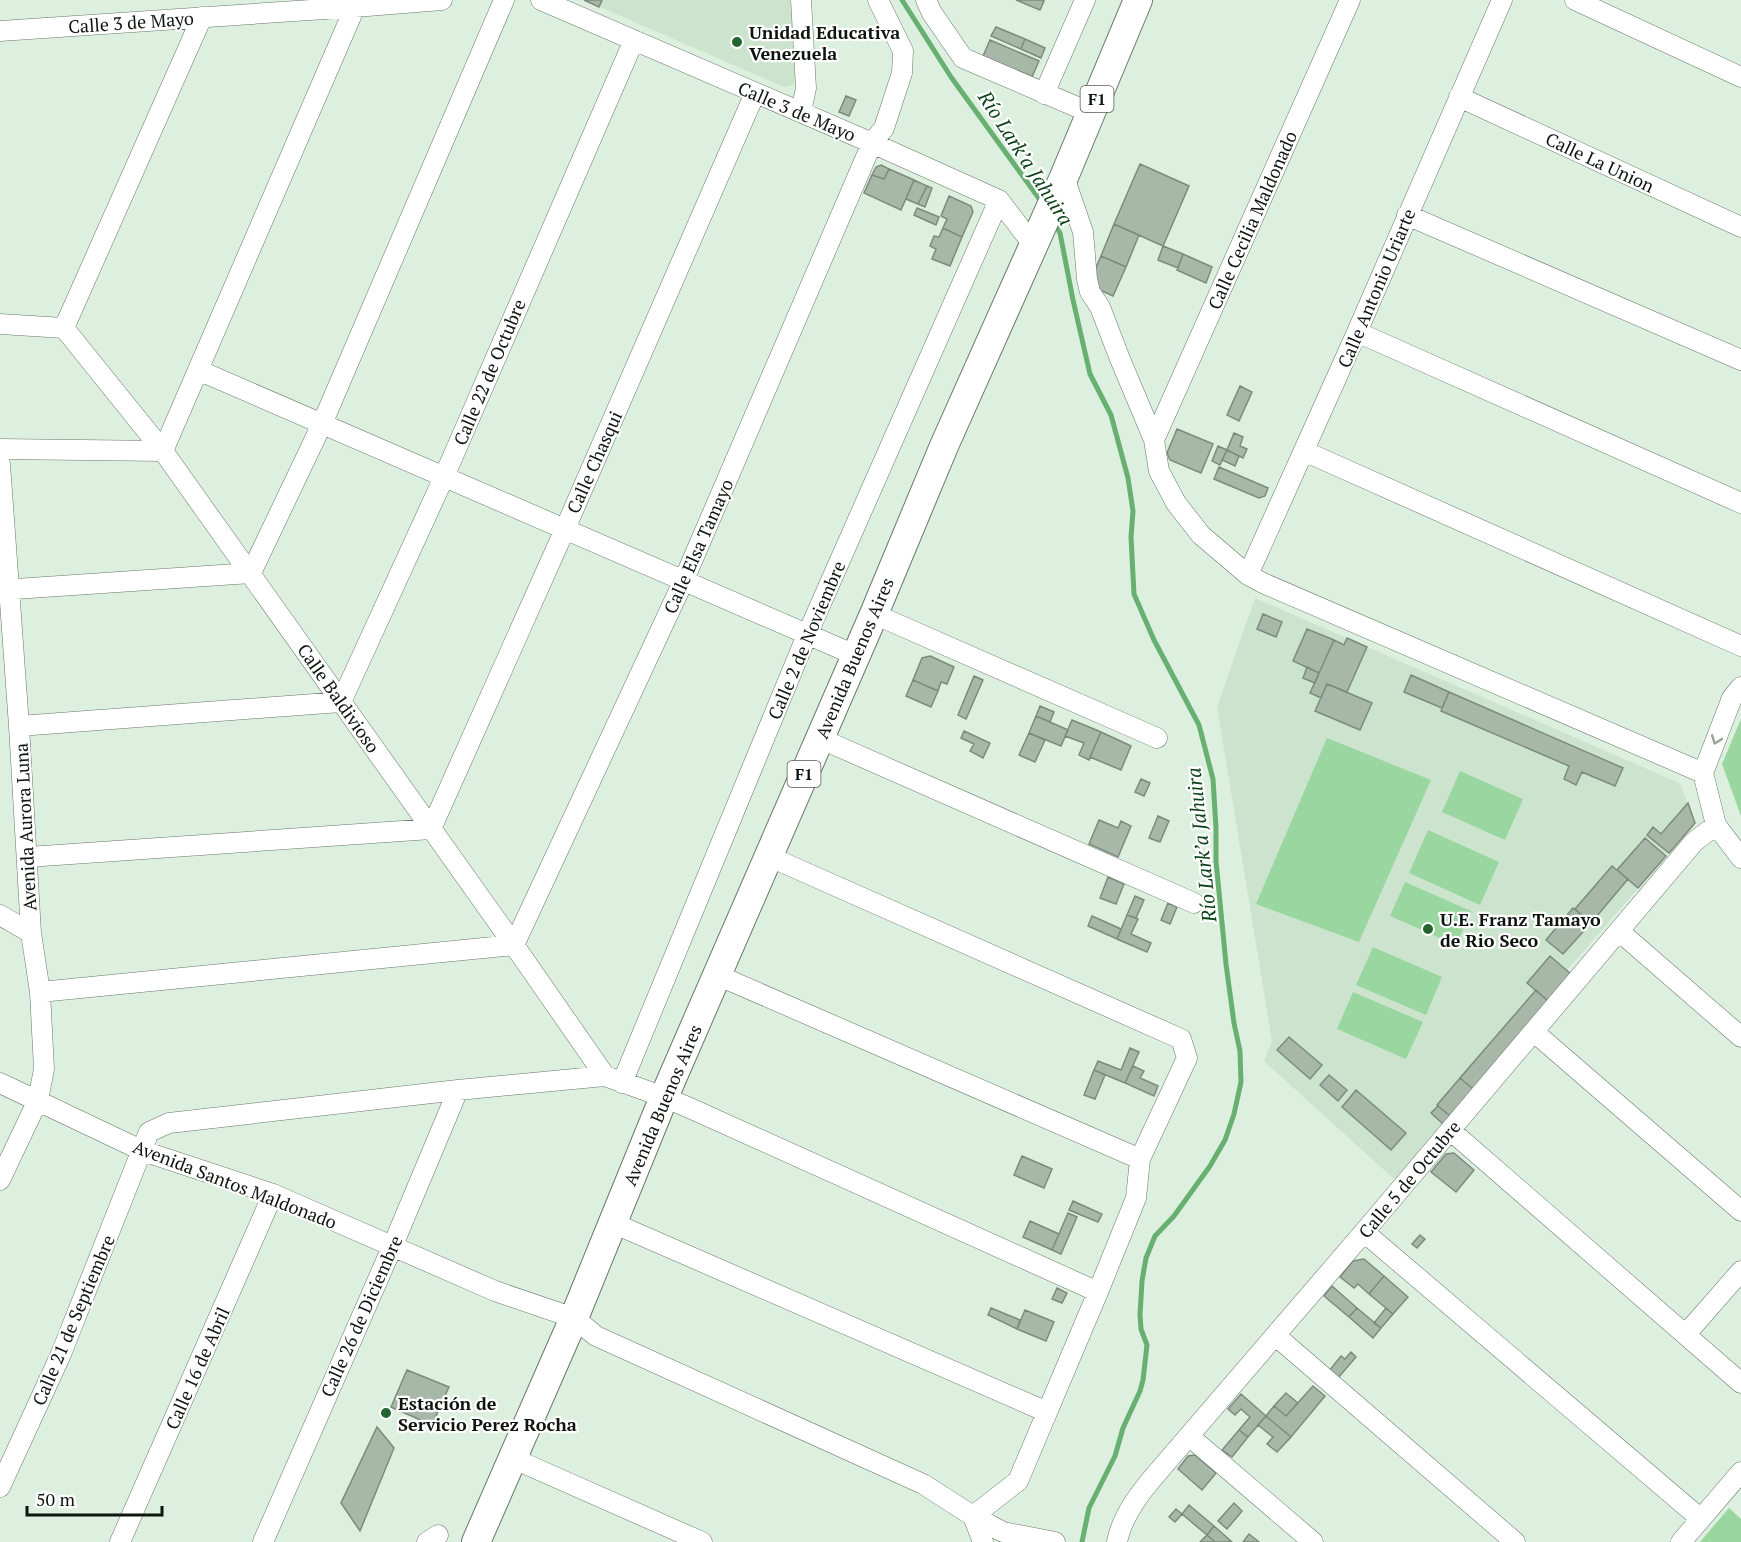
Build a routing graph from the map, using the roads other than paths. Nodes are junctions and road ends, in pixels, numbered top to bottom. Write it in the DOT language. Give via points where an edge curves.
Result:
graph roads {
  1 [pos="442,0"];
  2 [pos="504,0"];
  3 [pos="541,0"];
  4 [pos="801,0"];
  5 [pos="878,0"];
  6 [pos="1085,0"];
  7 [pos="1138,0"];
  8 [pos="1350,0"];
  9 [pos="1502,0"];
  10 [pos="1575,0"];
  11 [pos="932,4"];
  12 [pos="355,7"];
  13 [pos="202,17"];
  14 [pos="0,31"];
  15 [pos="634,40"];
  16 [pos="1741,77"];
  17 [pos="755,93"];
  18 [pos="1044,94"];
  19 [pos="1459,97"];
  20 [pos="801,112"];
  21 [pos="1091,113"];
  22 [pos="872,143"];
  23 [pos="1060,188"];
  24 [pos="999,200"];
  25 [pos="1407,215"];
  26 [pos="1741,227"];
  27 [pos="1037,239"];
  28 [pos="0,324"];
  29 [pos="64,328"];
  30 [pos="1357,332"];
  31 [pos="1741,360"];
  32 [pos="198,370"];
  33 [pos="322,424"];
  34 [pos="1154,440"];
  35 [pos="0,449"];
  36 [pos="1304,450"];
  37 [pos="163,451"];
  38 [pos="0,464"];
  39 [pos="444,477"];
  40 [pos="1741,503"];
  41 [pos="565,530"];
  42 [pos="250,573"];
  43 [pos="1248,575"];
  44 [pos="683,582"];
  45 [pos="4,589"];
  46 [pos="874,614"];
  47 [pos="807,635"];
  48 [pos="1741,646"];
  49 [pos="855,655"];
  50 [pos="1741,687"];
  51 [pos="342,702"];
  52 [pos="19,726"];
  53 [pos="819,738"];
  54 [pos="1157,738"];
  55 [pos="1703,773"];
  56 [pos="1716,825"];
  57 [pos="431,829"];
  58 [pos="1740,855"];
  59 [pos="768,856"];
  60 [pos="28,857"];
  61 [pos="1194,903"];
  62 [pos="0,915"];
  63 [pos="1620,932"];
  64 [pos="31,933"];
  65 [pos="514,945"];
  66 [pos="717,975"];
  67 [pos="40,992"];
  68 [pos="1534,1032"];
  69 [pos="1741,1037"];
  70 [pos="613,1079"];
  71 [pos="0,1083"];
  72 [pos="458,1090"];
  73 [pos="664,1097"];
  74 [pos="38,1100"];
  75 [pos="1450,1130"];
  76 [pos="142,1151"];
  77 [pos="1140,1159"];
  78 [pos="0,1180"];
  79 [pos="273,1194"];
  80 [pos="1741,1211"];
  81 [pos="613,1223"];
  82 [pos="1364,1233"];
  83 [pos="393,1245"];
  84 [pos="1741,1271"];
  85 [pos="1098,1292"];
  86 [pos="574,1318"];
  87 [pos="1686,1334"];
  88 [pos="1276,1336"];
  89 [pos="1741,1383"];
  90 [pos="1047,1412"];
  91 [pos="1189,1436"];
  92 [pos="512,1458"];
  93 [pos="1741,1472"];
  94 [pos="0,1487"];
  95 [pos="973,1516"];
  96 [pos="1701,1519"];
  97 [pos="120,1542"];
  98 [pos="262,1542"];
  99 [pos="476,1542"];
  100 [pos="702,1542"];
  101 [pos="983,1542"];
  102 [pos="1055,1542"];
  103 [pos="1117,1542"];
  104 [pos="1313,1542"];
  105 [pos="1514,1542"];
  106 [pos="1681,1542"];
  1 -- 12 [label="street, Calle 3 de Mayo"];
  2 -- 33 [label="street"];
  3 -- 15 [label="street, Calle 3 de Mayo"];
  4 -- 20 [label="street" via="806,88"];
  5 -- 22 [label="street, Calle Elsa Tamayo" via="903,51 902,73 884,128"];
  6 -- 18 [label="street"];
  7 -- 21 [label="highway, Avenida Buenos Aires / F1"];
  8 -- 34 [label="street, Calle Cecilia Maldonado"];
  9 -- 19 [label="street, Calle Antonio Uriarte"];
  10 -- 16 [label="street"];
  11 -- 18 [label="street" via="963,58"];
  12 -- 13 [label="street, Calle 3 de Mayo"];
  12 -- 32 [label="street"];
  13 -- 14 [label="street, Calle 3 de Mayo"];
  13 -- 29 [label="street"];
  15 -- 17 [label="street, Calle 3 de Mayo"];
  15 -- 39 [label="street, Calle 22 de Octubre"];
  17 -- 20 [label="street, Calle 3 de Mayo"];
  17 -- 41 [label="street, Calle Chasqui"];
  18 -- 21 [label="street"];
  19 -- 25 [label="street, Calle Antonio Uriarte"];
  19 -- 26 [label="street, Calle La Union"];
  20 -- 22 [label="street, Calle 3 de Mayo"];
  21 -- 23 [label="highway, Avenida Buenos Aires / F1"];
  22 -- 24 [label="street, Calle 3 de Mayo"];
  22 -- 44 [label="street, Calle Elsa Tamayo"];
  23 -- 27 [label="highway, Avenida Buenos Aires / F1"];
  23 -- 34 [label="street" via="1083,232 1090,292 1100,307"];
  24 -- 27 [label="street, Calle 3 de Mayo"];
  24 -- 47 [label="street, Calle 2 de Noviembre"];
  25 -- 30 [label="street, Calle Antonio Uriarte"];
  25 -- 31 [label="street"];
  27 -- 46 [label="highway, Avenida Buenos Aires / F1"];
  28 -- 29 [label="street"];
  29 -- 37 [label="street, Calle Baldivioso"];
  30 -- 36 [label="street, Calle Antonio Uriarte"];
  30 -- 40 [label="street"];
  32 -- 33 [label="street"];
  32 -- 37 [label="street"];
  33 -- 39 [label="street"];
  33 -- 42 [label="street"];
  34 -- 43 [label="street" via="1159,471 1176,503 1201,535"];
  35 -- 37 [label="street"];
  36 -- 43 [label="street, Calle Antonio Uriarte"];
  36 -- 48 [label="street"];
  37 -- 42 [label="street, Calle Baldivioso"];
  38 -- 45 [label="street, Avenida Aurora Luna"];
  39 -- 41 [label="street"];
  39 -- 51 [label="street, Calle 22 de Octubre"];
  41 -- 44 [label="street"];
  41 -- 57 [label="street, Calle Chasqui"];
  42 -- 45 [label="street"];
  42 -- 51 [label="street, Calle Baldivioso"];
  43 -- 55 [label="street"];
  44 -- 47 [label="street"];
  44 -- 65 [label="street, Calle Elsa Tamayo"];
  45 -- 52 [label="street, Avenida Aurora Luna"];
  46 -- 49 [label="highway, Avenida Buenos Aires / F1"];
  46 -- 54 [label="street"];
  47 -- 49 [label="street"];
  47 -- 70 [label="street, Calle 2 de Noviembre"];
  49 -- 53 [label="highway, Avenida Buenos Aires / F1"];
  50 -- 55 [label="street, one-way" via="1732,698"];
  51 -- 52 [label="street"];
  51 -- 57 [label="street, Calle Baldivioso"];
  52 -- 60 [label="street, Avenida Aurora Luna"];
  53 -- 59 [label="highway, Avenida Buenos Aires / F1"];
  53 -- 61 [label="street"];
  55 -- 56 [label="street"];
  56 -- 58 [label="street"];
  56 -- 63 [label="street, Calle 5 de Octubre" via="1694,842"];
  57 -- 60 [label="street"];
  57 -- 65 [label="street, Calle Baldivioso"];
  59 -- 66 [label="highway, Avenida Buenos Aires / F1"];
  59 -- 77 [label="street" via="1181,1039 1187,1058"];
  60 -- 64 [label="street, Avenida Aurora Luna"];
  62 -- 64 [label="street"];
  63 -- 68 [label="street, Calle 5 de Octubre"];
  63 -- 69 [label="street"];
  64 -- 67 [label="street, Avenida Aurora Luna"];
  65 -- 67 [label="street"];
  65 -- 70 [label="street, Calle Baldivioso"];
  66 -- 73 [label="highway, Avenida Buenos Aires / F1"];
  66 -- 77 [label="street"];
  67 -- 74 [label="street, Avenida Aurora Luna" via="44,1069"];
  68 -- 75 [label="street, Calle 5 de Octubre"];
  68 -- 80 [label="street"];
  70 -- 72 [label="street, Calle 21 de Septiembre"];
  70 -- 73 [label="street"];
  71 -- 74 [label="street, Avenida Santos Maldonado"];
  72 -- 76 [label="street, Calle 21 de Septiembre" via="169,1123 149,1132"];
  72 -- 83 [label="street, Calle 26 de Diciembre"];
  73 -- 81 [label="highway, Avenida Buenos Aires / F1"];
  73 -- 85 [label="street"];
  74 -- 76 [label="street, Avenida Santos Maldonado"];
  74 -- 78 [label="street, Avenida Aurora Luna"];
  75 -- 82 [label="street, Calle 5 de Octubre"];
  75 -- 87 [label="street"];
  76 -- 79 [label="street, Avenida Santos Maldonado"];
  76 -- 94 [label="street, Calle 21 de Septiembre" via="61,1354"];
  77 -- 85 [label="street" via="1136,1198"];
  79 -- 83 [label="street, Avenida Santos Maldonado"];
  79 -- 97 [label="street, Calle 16 de Abril"];
  81 -- 86 [label="highway, Avenida Buenos Aires / F1"];
  81 -- 90 [label="street"];
  82 -- 88 [label="street, Calle 5 de Octubre"];
  82 -- 96 [label="street"];
  83 -- 86 [label="street, Avenida Santos Maldonado" via="495,1291"];
  83 -- 98 [label="street, Calle 26 de Diciembre"];
  84 -- 87 [label="street"];
  85 -- 90 [label="street"];
  86 -- 92 [label="highway, F1"];
  86 -- 95 [label="street, Avenida Santos Maldonado" via="596,1336 923,1484"];
  87 -- 89 [label="street"];
  88 -- 91 [label="street, Calle 5 de Octubre"];
  88 -- 105 [label="street"];
  90 -- 95 [label="street" via="1018,1481"];
  91 -- 103 [label="street, Calle 5 de Octubre" via="1135,1502 1119,1530"];
  91 -- 104 [label="street"];
  92 -- 99 [label="highway, F1"];
  92 -- 100 [label="street"];
  93 -- 96 [label="street"];
  95 -- 101 [label="street"];
  95 -- 102 [label="street, Avenida Santos Maldonado" via="1003,1532"];
  96 -- 106 [label="street"];
}
